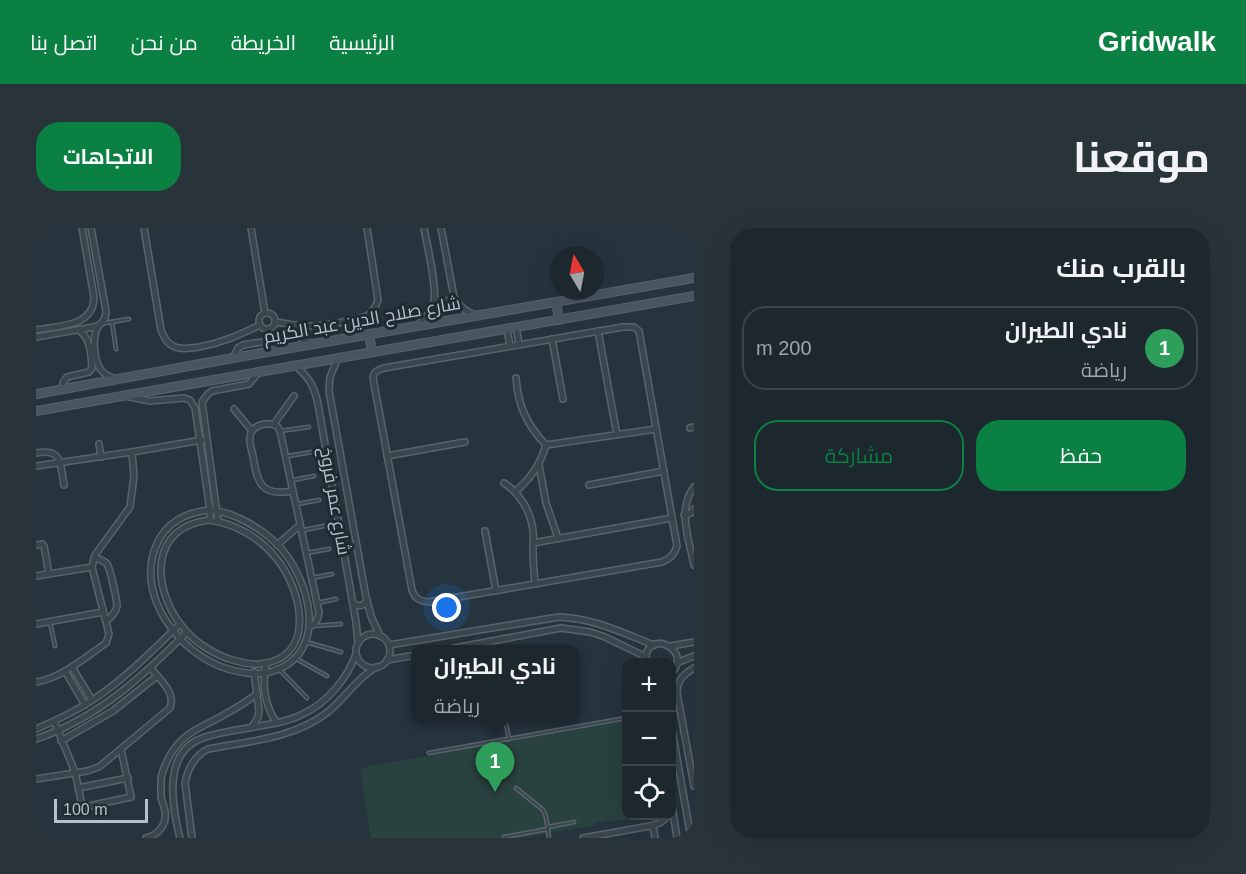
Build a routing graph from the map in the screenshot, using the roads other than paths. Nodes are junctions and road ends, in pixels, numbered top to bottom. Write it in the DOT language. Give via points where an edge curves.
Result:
graph roads {
  1 [pos="82,228"];
  2 [pos="91,228"];
  3 [pos="144,228"];
  4 [pos="251,228"];
  5 [pos="367,228"];
  6 [pos="424,228"];
  7 [pos="441,228"];
  8 [pos="694,278"];
  9 [pos="694,296"];
  10 [pos="454,297"];
  11 [pos="435,299"];
  12 [pos="556,302"];
  13 [pos="265,313"];
  14 [pos="477,316"];
  15 [pos="129,319"];
  16 [pos="559,320"];
  17 [pos="78,322"];
  18 [pos="112,322"];
  19 [pos="274,324"];
  20 [pos="100,325"];
  21 [pos="417,326"];
  22 [pos="262,327"];
  23 [pos="516,327"];
  24 [pos="507,329"];
  25 [pos="36,330"];
  26 [pos="79,330"];
  27 [pos="598,331"];
  28 [pos="369,334"];
  29 [pos="36,337"];
  30 [pos="275,339"];
  31 [pos="552,339"];
  32 [pos="266,341"];
  33 [pos="311,344"];
  34 [pos="519,344"];
  35 [pos="510,346"];
  36 [pos="116,349"];
  37 [pos="372,352"];
  38 [pos="233,358"];
  39 [pos="338,358"];
  40 [pos="296,366"];
  41 [pos="100,368"];
  42 [pos="92,370"];
  43 [pos="258,373"];
  44 [pos="516,378"];
  45 [pos="117,379"];
  46 [pos="63,389"];
  47 [pos="36,394"];
  48 [pos="330,395"];
  49 [pos="126,396"];
  50 [pos="294,396"];
  51 [pos="317,398"];
  52 [pos="562,399"];
  53 [pos="234,409"];
  54 [pos="36,411"];
  55 [pos="274,424"];
  56 [pos="309,427"];
  57 [pos="656,429"];
  58 [pos="252,431"];
  59 [pos="280,431"];
  60 [pos="617,435"];
  61 [pos="207,440"];
  62 [pos="199,441"];
  63 [pos="465,442"];
  64 [pos="99,444"];
  65 [pos="546,445"];
  66 [pos="132,452"];
  67 [pos="312,452"];
  68 [pos="36,453"];
  69 [pos="285,456"];
  70 [pos="387,456"];
  71 [pos="101,457"];
  72 [pos="60,463"];
  73 [pos="539,465"];
  74 [pos="36,466"];
  75 [pos="664,471"];
  76 [pos="314,476"];
  77 [pos="290,480"];
  78 [pos="504,483"];
  79 [pos="64,485"];
  80 [pos="589,485"];
  81 [pos="292,491"];
  82 [pos="515,492"];
  83 [pos="693,492"];
  84 [pos="320,500"];
  85 [pos="295,505"];
  86 [pos="694,509"];
  87 [pos="210,510"];
  88 [pos="218,511"];
  89 [pos="684,515"];
  90 [pos="672,518"];
  91 [pos="210,520"];
  92 [pos="218,521"];
  93 [pos="324,526"];
  94 [pos="690,527"];
  95 [pos="300,528"];
  96 [pos="485,531"];
  97 [pos="558,538"];
  98 [pos="533,543"];
  99 [pos="36,545"];
  100 [pos="277,545"];
  101 [pos="693,547"];
  102 [pos="329,549"];
  103 [pos="306,553"];
  104 [pos="693,556"];
  105 [pos="94,558"];
  106 [pos="694,565"];
  107 [pos="92,567"];
  108 [pos="49,574"];
  109 [pos="332,574"];
  110 [pos="36,576"];
  111 [pos="312,578"];
  112 [pos="535,584"];
  113 [pos="496,591"];
  114 [pos="336,599"];
  115 [pos="367,600"];
  116 [pos="317,603"];
  117 [pos="353,604"];
  118 [pos="103,612"];
  119 [pos="106,621"];
  120 [pos="50,622"];
  121 [pos="36,624"];
  122 [pos="180,624"];
  123 [pos="341,624"];
  124 [pos="310,627"];
  125 [pos="172,631"];
  126 [pos="187,632"];
  127 [pos="380,636"];
  128 [pos="180,639"];
  129 [pos="638,639"];
  130 [pos="491,641"];
  131 [pos="306,642"];
  132 [pos="407,642"];
  133 [pos="694,642"];
  134 [pos="358,643"];
  135 [pos="388,645"];
  136 [pos="470,645"];
  137 [pos="491,645"];
  138 [pos="654,645"];
  139 [pos="55,646"];
  140 [pos="672,646"];
  141 [pos="632,650"];
  142 [pos="341,652"];
  143 [pos="356,654"];
  144 [pos="411,654"];
  145 [pos="411,655"];
  146 [pos="694,656"];
  147 [pos="295,658"];
  148 [pos="643,658"];
  149 [pos="646,658"];
  150 [pos="387,660"];
  151 [pos="679,662"];
  152 [pos="266,664"];
  153 [pos="256,665"];
  154 [pos="72,667"];
  155 [pos="375,667"];
  156 [pos="151,668"];
  157 [pos="676,668"];
  158 [pos="694,668"];
  159 [pos="279,669"];
  160 [pos="64,671"];
  161 [pos="254,674"];
  162 [pos="264,674"];
  163 [pos="157,676"];
  164 [pos="327,676"];
  165 [pos="36,682"];
  166 [pos="257,693"];
  167 [pos="307,699"];
  168 [pos="92,700"];
  169 [pos="85,705"];
  170 [pos="622,719"];
  171 [pos="54,721"];
  172 [pos="277,723"];
  173 [pos="506,723"];
  174 [pos="252,727"];
  175 [pos="36,729"];
  176 [pos="58,731"];
  177 [pos="694,738"];
  178 [pos="36,739"];
  179 [pos="509,739"];
  180 [pos="686,740"];
  181 [pos="61,741"];
  182 [pos="121,749"];
  183 [pos="183,753"];
  184 [pos="429,753"];
  185 [pos="676,753"];
  186 [pos="193,760"];
  187 [pos="693,769"];
  188 [pos="75,772"];
  189 [pos="128,778"];
  190 [pos="36,779"];
  191 [pos="694,786"];
  192 [pos="78,788"];
  193 [pos="516,789"];
  194 [pos="663,820"];
  195 [pos="674,820"];
  196 [pos="574,822"];
  197 [pos="650,826"];
  198 [pos="548,828"];
  199 [pos="179,835"];
  200 [pos="504,837"];
  201 [pos="147,838"];
  202 [pos="174,838"];
  203 [pos="192,838"];
  204 [pos="549,838"];
  205 [pos="583,838"];
  206 [pos="655,838"];
  207 [pos="677,838"];
  208 [pos="691,838"];
  1 -- 17 [label="street" via="94,303 87,317"];
  2 -- 20 [label="street" via="106,311"];
  3 -- 22 [label="street" via="161,330 168,343 183,349 216,344"];
  4 -- 13 [label="street"];
  5 -- 19 [label="street" via="376,308 362,318 317,326"];
  6 -- 11 [label="street"];
  7 -- 10 [label="street"];
  8 -- 12 [label="main road, شارع صلاح الدين عبد الكريم"];
  9 -- 16 [label="main road, شارع صلاح الدين عبد الكريم"];
  10 -- 11 [label="street" via="443,302"];
  10 -- 14 [label="street" via="459,306"];
  11 -- 21 [label="street"];
  12 -- 14 [label="main road, شارع صلاح الدين عبد الكريم"];
  12 -- 16 [label="main road"];
  13 -- 19 [label="street" via="273,316"];
  13 -- 22 [label="street" via="259,320"];
  14 -- 21 [label="main road, شارع صلاح الدين عبد الكريم"];
  15 -- 18 [label="lane"];
  16 -- 23 [label="main road, شارع صلاح الدين عبد الكريم"];
  17 -- 25 [label="street"];
  17 -- 26 [label="street"];
  18 -- 20 [label="lane"];
  18 -- 36 [label="lane"];
  19 -- 22 [label="street"];
  19 -- 30 [label="street"];
  20 -- 26 [label="street"];
  20 -- 41 [label="street" via="94,340"];
  21 -- 28 [label="main road, شارع صلاح الدين عبد الكريم"];
  22 -- 32 [label="street"];
  23 -- 24 [label="main road, شارع صلاح الدين عبد الكريم"];
  23 -- 34 [label="street"];
  24 -- 35 [label="street"];
  24 -- 37 [label="main road, شارع صلاح الدين عبد الكريم"];
  26 -- 29 [label="street"];
  26 -- 42 [label="street" via="88,340"];
  27 -- 31 [label="street"];
  27 -- 57 [label="street" via="623,327 639,331"];
  27 -- 60 [label="street"];
  28 -- 33 [label="main road, شارع صلاح الدين عبد الكريم"];
  28 -- 37 [label="main road"];
  30 -- 32 [label="street"];
  30 -- 33 [label="street" via="298,336"];
  31 -- 34 [label="street"];
  31 -- 52 [label="street"];
  32 -- 38 [label="street" via="240,346"];
  33 -- 38 [label="main road, شارع صلاح الدين عبد الكريم"];
  34 -- 35 [label="street"];
  35 -- 70 [label="street" via="377,370 373,378"];
  37 -- 39 [label="main road, شارع صلاح الدين عبد الكريم"];
  38 -- 45 [label="main road, شارع صلاح الدين عبد الكريم"];
  39 -- 40 [label="main road, شارع صلاح الدين عبد الكريم"];
  39 -- 48 [label="street, شارع عمر فروخ" via="328,384"];
  40 -- 43 [label="main road, شارع صلاح الدين عبد الكريم"];
  40 -- 51 [label="street, شارع عمر فروخ" via="308,377"];
  41 -- 42 [label="street" via="97,372"];
  41 -- 45 [label="street"];
  42 -- 46 [label="street" via="67,377"];
  43 -- 49 [label="main road, شارع صلاح الدين عبد الكريم"];
  43 -- 61 [label="street" via="249,384 212,391 204,398"];
  44 -- 65 [label="street" via="524,415"];
  45 -- 46 [label="main road, شارع صلاح الدين عبد الكريم"];
  46 -- 47 [label="main road, شارع صلاح الدين عبد الكريم"];
  48 -- 51 [label="street"];
  48 -- 115 [label="street, شارع عمر فروخ"];
  49 -- 54 [label="main road, شارع صلاح الدين عبد الكريم"];
  49 -- 62 [label="street" via="150,401 187,398 195,408"];
  50 -- 55 [label="street"];
  51 -- 117 [label="street, شارع عمر فروخ"];
  53 -- 58 [label="street"];
  55 -- 58 [label="street"];
  55 -- 59 [label="street"];
  56 -- 59 [label="lane"];
  57 -- 60 [label="street"];
  57 -- 75 [label="street"];
  58 -- 81 [label="street" via="257,479 270,491"];
  59 -- 69 [label="street"];
  60 -- 65 [label="street"];
  61 -- 62 [label="street"];
  61 -- 88 [label="street"];
  62 -- 66 [label="street"];
  62 -- 87 [label="street"];
  63 -- 70 [label="street"];
  64 -- 71 [label="street"];
  65 -- 73 [label="street"];
  66 -- 71 [label="street"];
  66 -- 105 [label="street" via="130,507"];
  67 -- 69 [label="lane"];
  68 -- 72 [label="street" via="52,453"];
  69 -- 77 [label="street"];
  70 -- 113 [label="street" via="416,599 429,602"];
  71 -- 72 [label="street"];
  72 -- 74 [label="street"];
  72 -- 79 [label="street"];
  73 -- 82 [label="street"];
  73 -- 97 [label="street"];
  75 -- 80 [label="street"];
  75 -- 90 [label="street"];
  76 -- 77 [label="lane"];
  77 -- 81 [label="street"];
  78 -- 82 [label="street"];
  81 -- 85 [label="street"];
  82 -- 98 [label="street" via="531,519"];
  83 -- 89 [label="street"];
  84 -- 85 [label="lane"];
  85 -- 95 [label="street"];
  86 -- 89 [label="street"];
  87 -- 88 [label="street"];
  87 -- 91 [label="street"];
  87 -- 125 [label="street" via="175,521 153,551 153,589 160,612"];
  88 -- 92 [label="street"];
  88 -- 100 [label="street" via="249,524"];
  89 -- 94 [label="street"];
  90 -- 97 [label="street"];
  90 -- 112 [label="street" via="677,546 667,560"];
  91 -- 92 [label="street"];
  91 -- 122 [label="street" via="178,531 164,549 161,574 165,594"];
  92 -- 152 [label="street" via="265,546 294,590 299,607 299,633 290,650"];
  93 -- 95 [label="lane"];
  94 -- 101 [label="street"];
  95 -- 100 [label="street"];
  95 -- 103 [label="street"];
  96 -- 113 [label="street"];
  97 -- 98 [label="street"];
  98 -- 112 [label="street"];
  99 -- 108 [label="street" via="44,546"];
  100 -- 124 [label="street" via="302,583"];
  101 -- 104 [label="street"];
  102 -- 103 [label="lane"];
  103 -- 111 [label="street"];
  104 -- 106 [label="street"];
  105 -- 107 [label="street"];
  105 -- 119 [label="street" via="108,564 116,599 117,606"];
  107 -- 108 [label="street"];
  107 -- 118 [label="street"];
  108 -- 110 [label="street"];
  109 -- 111 [label="lane"];
  111 -- 116 [label="street"];
  112 -- 113 [label="street"];
  114 -- 116 [label="lane"];
  115 -- 117 [label="street" via="360,606"];
  115 -- 127 [label="street, شارع عمر فروخ"];
  116 -- 124 [label="street" via="318,618"];
  117 -- 134 [label="street, شارع عمر فروخ"];
  118 -- 119 [label="street"];
  118 -- 120 [label="street"];
  119 -- 154 [label="street" via="106,643"];
  120 -- 121 [label="street"];
  120 -- 139 [label="lane"];
  122 -- 125 [label="street"];
  122 -- 126 [label="street"];
  123 -- 124 [label="lane"];
  124 -- 131 [label="street"];
  125 -- 128 [label="street"];
  125 -- 168 [label="street"];
  126 -- 128 [label="street"];
  126 -- 153 [label="street" via="218,655"];
  127 -- 134 [label="street" via="370,634"];
  127 -- 135 [label="street"];
  128 -- 156 [label="street"];
  128 -- 161 [label="street" via="205,660"];
  129 -- 132 [label="street" via="595,622 559,617"];
  129 -- 138 [label="street"];
  129 -- 141 [label="street" via="638,647"];
  130 -- 136 [label="street"];
  130 -- 137 [label="lane"];
  130 -- 141 [label="street" via="561,628 590,632"];
  131 -- 142 [label="lane"];
  131 -- 147 [label="street"];
  132 -- 135 [label="street"];
  132 -- 144 [label="street" via="406,650"];
  133 -- 140 [label="street"];
  134 -- 143 [label="street"];
  135 -- 150 [label="street"];
  138 -- 140 [label="street"];
  138 -- 149 [label="street"];
  140 -- 151 [label="street"];
  141 -- 148 [label="street"];
  143 -- 155 [label="street" via="365,666"];
  143 -- 172 [label="street" via="350,668 323,701 303,715"];
  145 -- 150 [label="street"];
  146 -- 151 [label="street"];
  147 -- 159 [label="street"];
  147 -- 164 [label="lane"];
  150 -- 155 [label="street"];
  151 -- 157 [label="street"];
  152 -- 153 [label="street"];
  152 -- 162 [label="street"];
  153 -- 161 [label="street"];
  154 -- 160 [label="street"];
  154 -- 168 [label="street"];
  155 -- 186 [label="street" via="329,711 306,726 282,735 208,749"];
  156 -- 163 [label="street"];
  156 -- 176 [label="street" via="100,708"];
  158 -- 180 [label="street" via="677,686"];
  159 -- 162 [label="street"];
  159 -- 167 [label="lane"];
  160 -- 165 [label="street"];
  160 -- 169 [label="street"];
  161 -- 162 [label="street"];
  161 -- 166 [label="street"];
  162 -- 172 [label="street" via="266,698"];
  163 -- 181 [label="street" via="113,711"];
  163 -- 182 [label="street" via="170,692 170,708"];
  166 -- 174 [label="street" via="259,711"];
  166 -- 201 [label="street" via="182,739 169,756 161,776 165,819 157,833"];
  168 -- 169 [label="street"];
  169 -- 171 [label="street"];
  170 -- 179 [label="lane"];
  171 -- 175 [label="street"];
  171 -- 176 [label="street"];
  172 -- 174 [label="street"];
  173 -- 179 [label="lane"];
  174 -- 183 [label="street" via="202,738"];
  176 -- 178 [label="street"];
  176 -- 181 [label="street"];
  177 -- 180 [label="street"];
  179 -- 184 [label="lane"];
  180 -- 187 [label="street"];
  181 -- 188 [label="street"];
  182 -- 188 [label="street" via="99,767"];
  182 -- 189 [label="street"];
  183 -- 186 [label="street"];
  183 -- 199 [label="street" via="172,782"];
  185 -- 208 [label="street"];
  186 -- 203 [label="street" via="185,783"];
  187 -- 191 [label="street"];
  188 -- 190 [label="street"];
  188 -- 192 [label="street"];
  189 -- 192 [label="street"];
  189 -- 192 [label="street" via="130,798 85,808"];
  193 -- 198 [label="lane" via="543,810"];
  194 -- 197 [label="street"];
  195 -- 207 [label="street"];
  196 -- 198 [label="lane"];
  197 -- 205 [label="street"];
  197 -- 206 [label="street"];
  198 -- 200 [label="lane"];
  198 -- 204 [label="lane"];
  199 -- 202 [label="street"];
}
